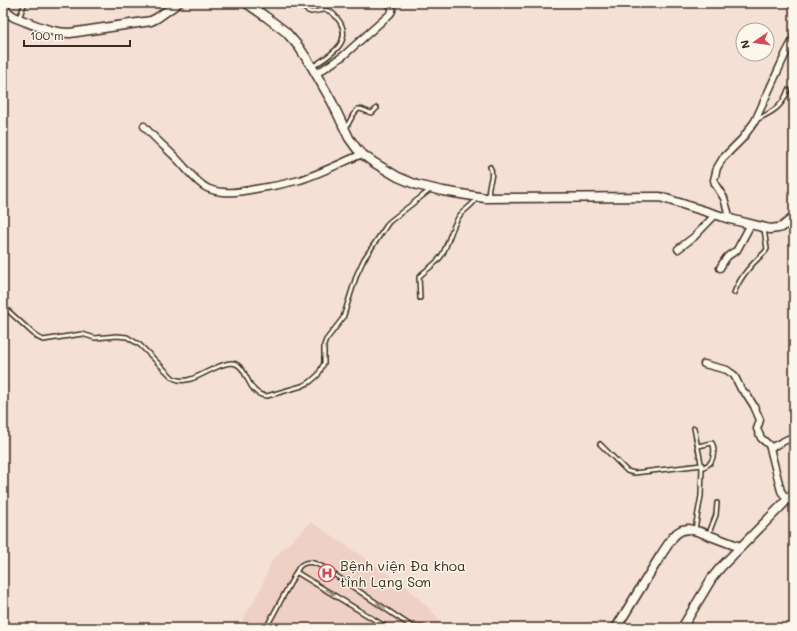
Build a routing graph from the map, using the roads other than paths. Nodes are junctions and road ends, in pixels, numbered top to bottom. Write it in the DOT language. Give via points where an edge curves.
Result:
graph roads {
  1 [pos="25,3"];
  2 [pos="178,3"];
  3 [pos="246,3"];
  4 [pos="298,3"];
  5 [pos="389,3"];
  6 [pos="3,8"];
  7 [pos="18,19"];
  8 [pos="794,38"];
  9 [pos="314,71"];
  10 [pos="788,90"];
  11 [pos="378,108"];
  12 [pos="754,121"];
  13 [pos="144,126"];
  14 [pos="345,129"];
  15 [pos="362,154"];
  16 [pos="490,167"];
  17 [pos="432,189"];
  18 [pos="477,197"];
  19 [pos="489,198"];
  20 [pos="716,214"];
  21 [pos="794,216"];
  22 [pos="730,219"];
  23 [pos="751,224"];
  24 [pos="764,228"];
  25 [pos="678,249"];
  26 [pos="720,268"];
  27 [pos="734,293"];
  28 [pos="420,298"];
  29 [pos="3,306"];
  30 [pos="704,364"];
  31 [pos="694,428"];
  32 [pos="794,436"];
  33 [pos="600,444"];
  34 [pos="698,446"];
  35 [pos="770,448"];
  36 [pos="702,467"];
  37 [pos="794,494"];
  38 [pos="787,500"];
  39 [pos="717,503"];
  40 [pos="695,531"];
  41 [pos="708,535"];
  42 [pos="740,547"];
  43 [pos="296,572"];
  44 [pos="266,628"];
  45 [pos="388,628"];
  46 [pos="413,628"];
  47 [pos="427,628"];
  48 [pos="616,628"];
  49 [pos="682,628"];
  1 -- 7 [label="lane"];
  2 -- 7 [label="main road" via="151,21 70,33 51,30"];
  3 -- 9 [label="main road" via="291,37"];
  4 -- 9 [label="lane" via="310,12 332,12 343,31 340,46"];
  5 -- 9 [label="street" via="392,9 390,14 342,56"];
  6 -- 7 [label="main road"];
  8 -- 12 [label="street"];
  9 -- 14 [label="main road"];
  10 -- 12 [label="lane" via="778,108"];
  11 -- 14 [label="lane" via="372,113 358,109"];
  12 -- 22 [label="street" via="742,139 723,158 715,174 715,184 724,198"];
  13 -- 15 [label="street" via="204,186 224,192 252,190 300,180"];
  14 -- 15 [label="main road" via="352,144"];
  15 -- 17 [label="main road" via="398,177"];
  16 -- 19 [label="lane" via="492,172"];
  17 -- 18 [label="main road"];
  17 -- 29 [label="lane" via="389,222 364,259 343,318 324,345 324,363 318,375 302,386 267,396 255,392 238,365 230,363 186,381 178,381 140,345 127,338 95,338 82,334 43,340 36,337"];
  18 -- 19 [label="main road"];
  18 -- 28 [label="lane" via="474,204 456,221 440,258 419,277"];
  19 -- 20 [label="main road" via="660,197"];
  20 -- 22 [label="main road"];
  20 -- 25 [label="street" via="694,237"];
  21 -- 24 [label="main road" via="778,228"];
  22 -- 23 [label="main road"];
  23 -- 24 [label="main road"];
  23 -- 26 [label="street" via="735,253 730,254"];
  24 -- 27 [label="lane" via="767,249 748,268"];
  30 -- 35 [label="street" via="734,375 754,406 760,420 757,429"];
  31 -- 34 [label="lane"];
  32 -- 35 [label="street"];
  33 -- 36 [label="lane" via="630,473"];
  34 -- 36 [label="lane"];
  34 -- 36 [label="lane" via="714,444 712,461"];
  35 -- 38 [label="street" via="781,491"];
  36 -- 40 [label="lane" via="701,496"];
  37 -- 38 [label="main road"];
  38 -- 42 [label="main road"];
  39 -- 41 [label="lane" via="716,515"];
  40 -- 41 [label="main road"];
  40 -- 48 [label="main road" via="682,530 673,537"];
  41 -- 42 [label="main road"];
  42 -- 49 [label="main road" via="712,578"];
  43 -- 44 [label="lane"];
  43 -- 45 [label="lane, one-way"];
  46 -- 43 [label="lane, one-way" via="319,565 304,563"];
  46 -- 47 [label="lane"];
}
